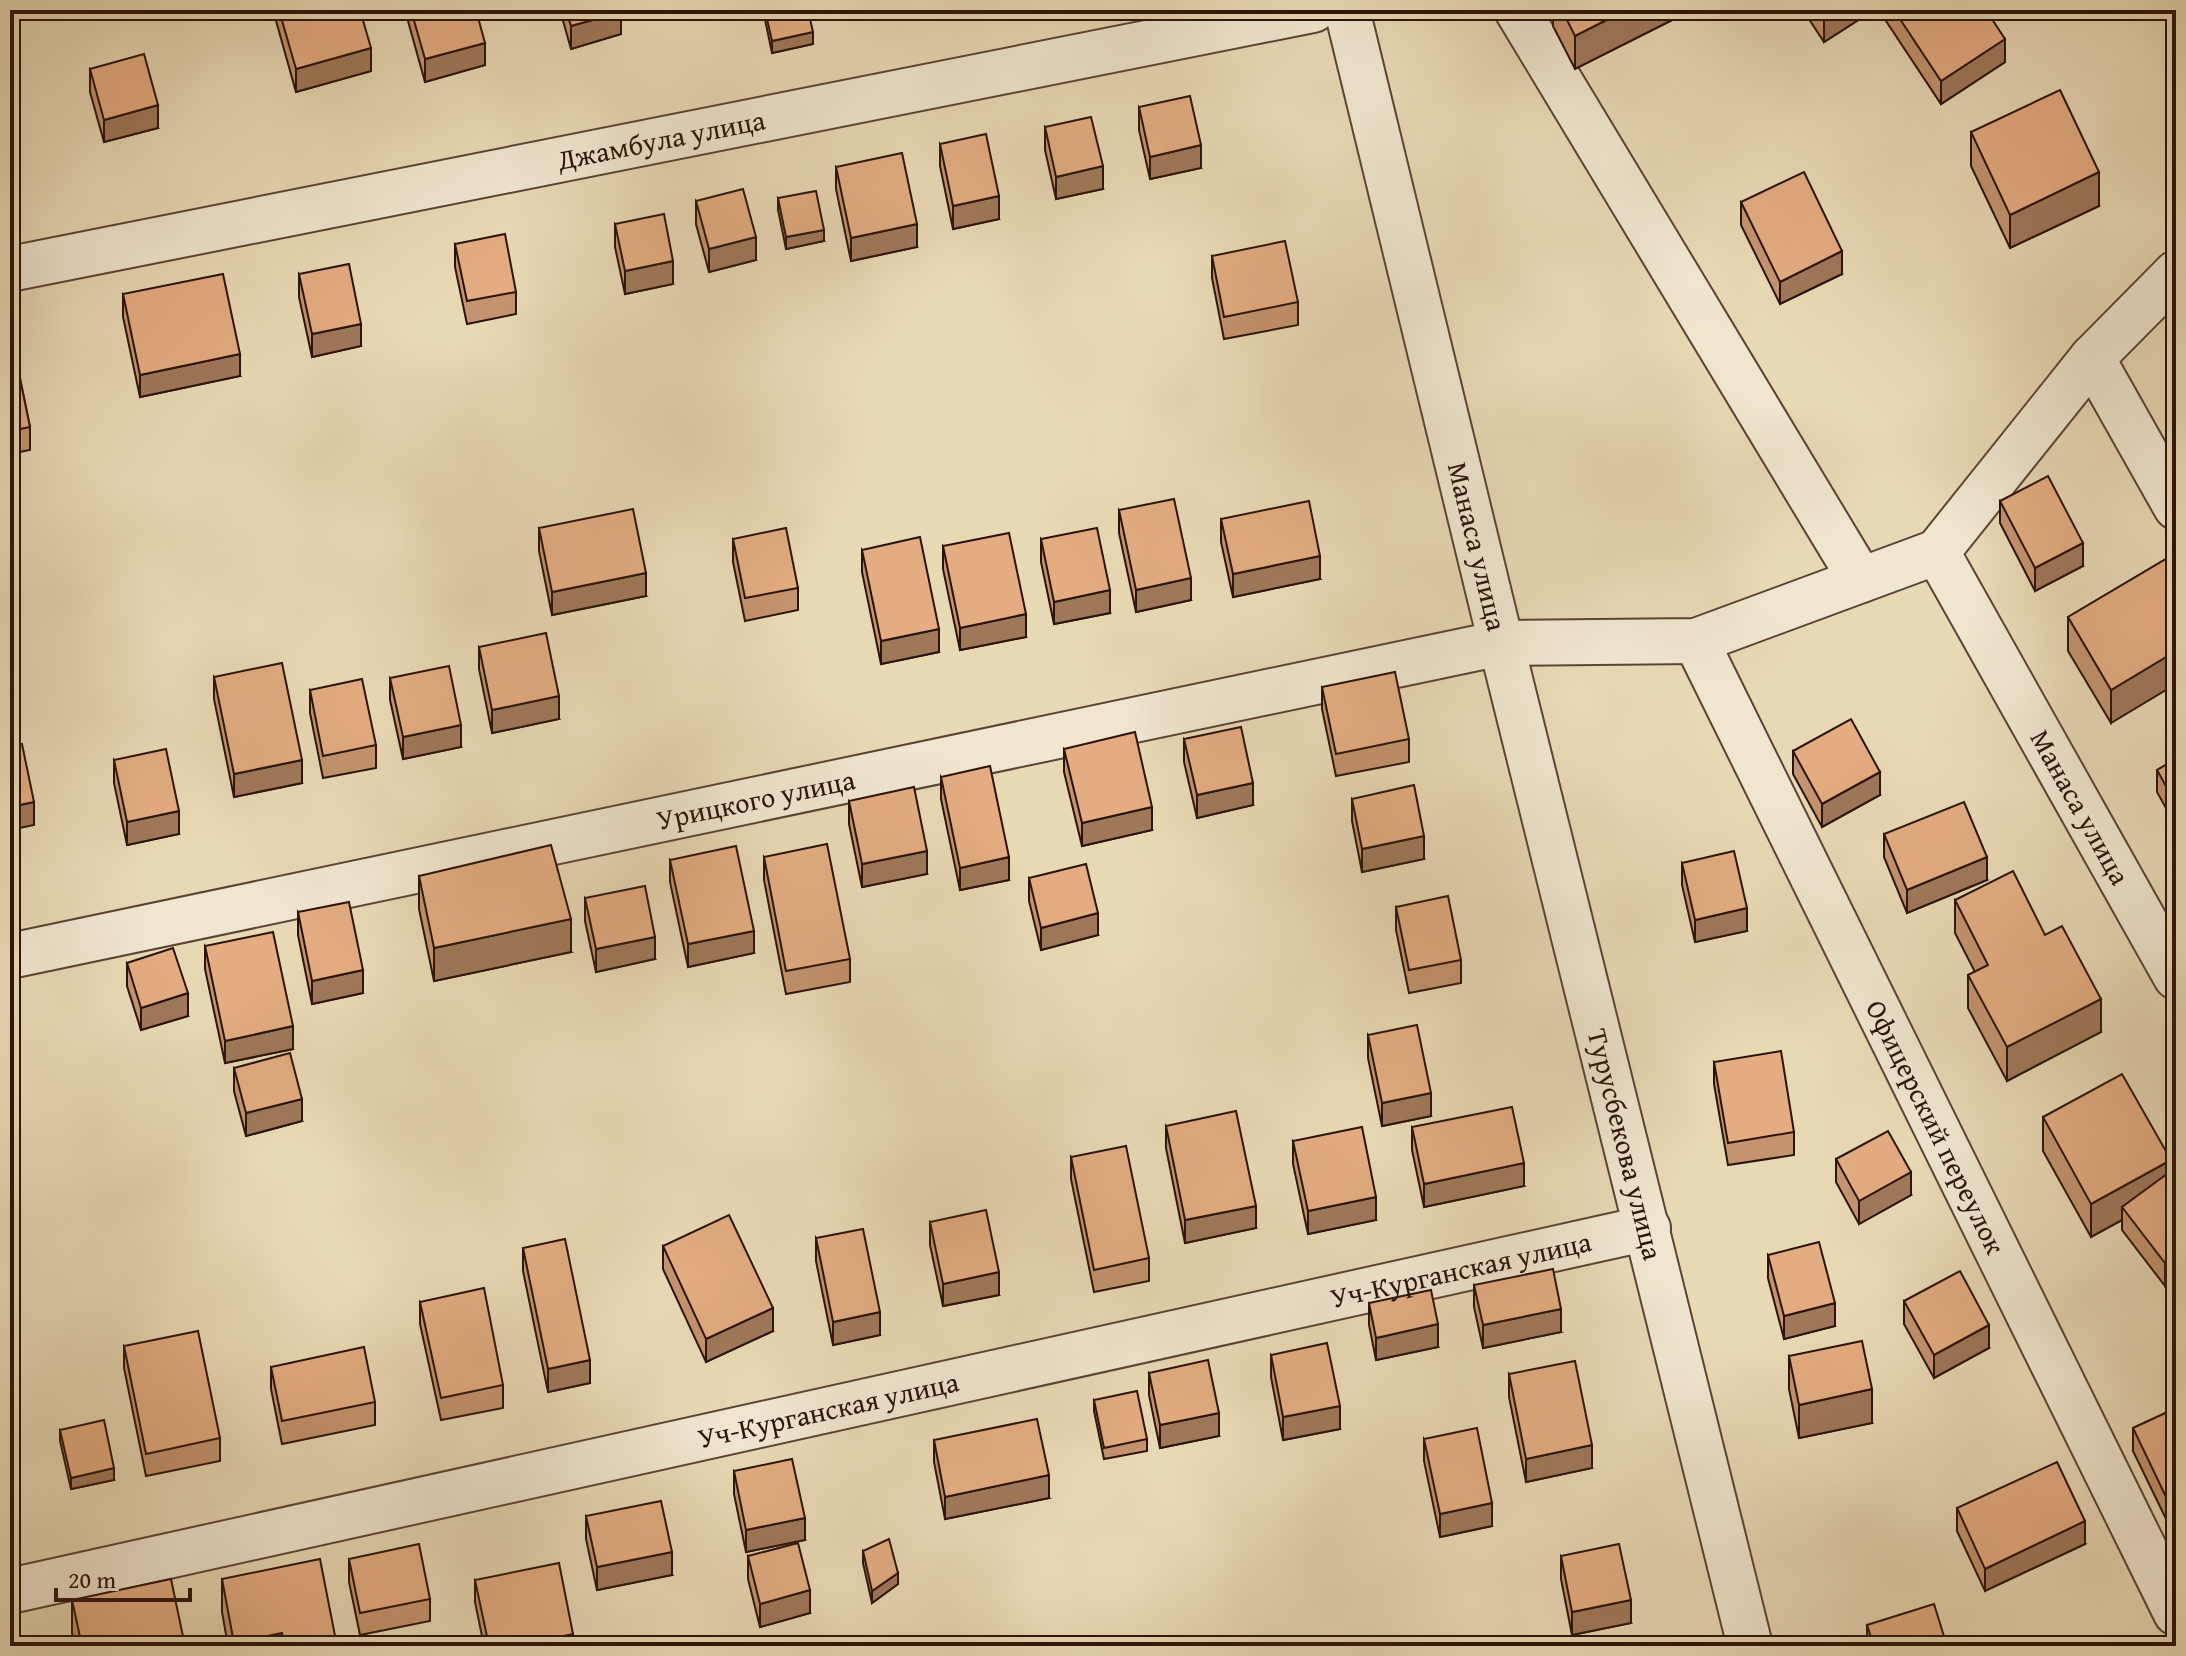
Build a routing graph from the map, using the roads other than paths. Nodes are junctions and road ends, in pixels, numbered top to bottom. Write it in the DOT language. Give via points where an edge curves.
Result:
graph roads {
  1 [pos="1313,10"];
  2 [pos="1347,10"];
  3 [pos="1517,10"];
  4 [pos="10,269"];
  5 [pos="2176,273"];
  6 [pos="2092,358"];
  7 [pos="2176,507"];
  8 [pos="1937,552"];
  9 [pos="1861,580"];
  10 [pos="1696,641"];
  11 [pos="1501,643"];
  12 [pos="10,956"];
  13 [pos="2176,977"];
  14 [pos="1648,1228"];
  15 [pos="10,1591"];
  16 [pos="2176,1613"];
  17 [pos="1750,1646"];
  1 -- 4 [label="street, Джамбула улица"];
  2 -- 11 [label="street, Манаса улица"];
  3 -- 9 [label="street"];
  5 -- 6 [label="street"];
  6 -- 7 [label="street"];
  6 -- 8 [label="street"];
  8 -- 9 [label="street, Манаса улица"];
  8 -- 13 [label="street, Манаса улица"];
  9 -- 10 [label="street, Манаса улица"];
  10 -- 11 [label="street, Манаса улица"];
  10 -- 16 [label="street, Офицерский переулок"];
  11 -- 12 [label="street, Урицкого улица"];
  11 -- 14 [label="street, Турусбекова улица"];
  14 -- 15 [label="street, Уч-Курганская улица"];
  14 -- 17 [label="street, Турусбекова улица"];
}
